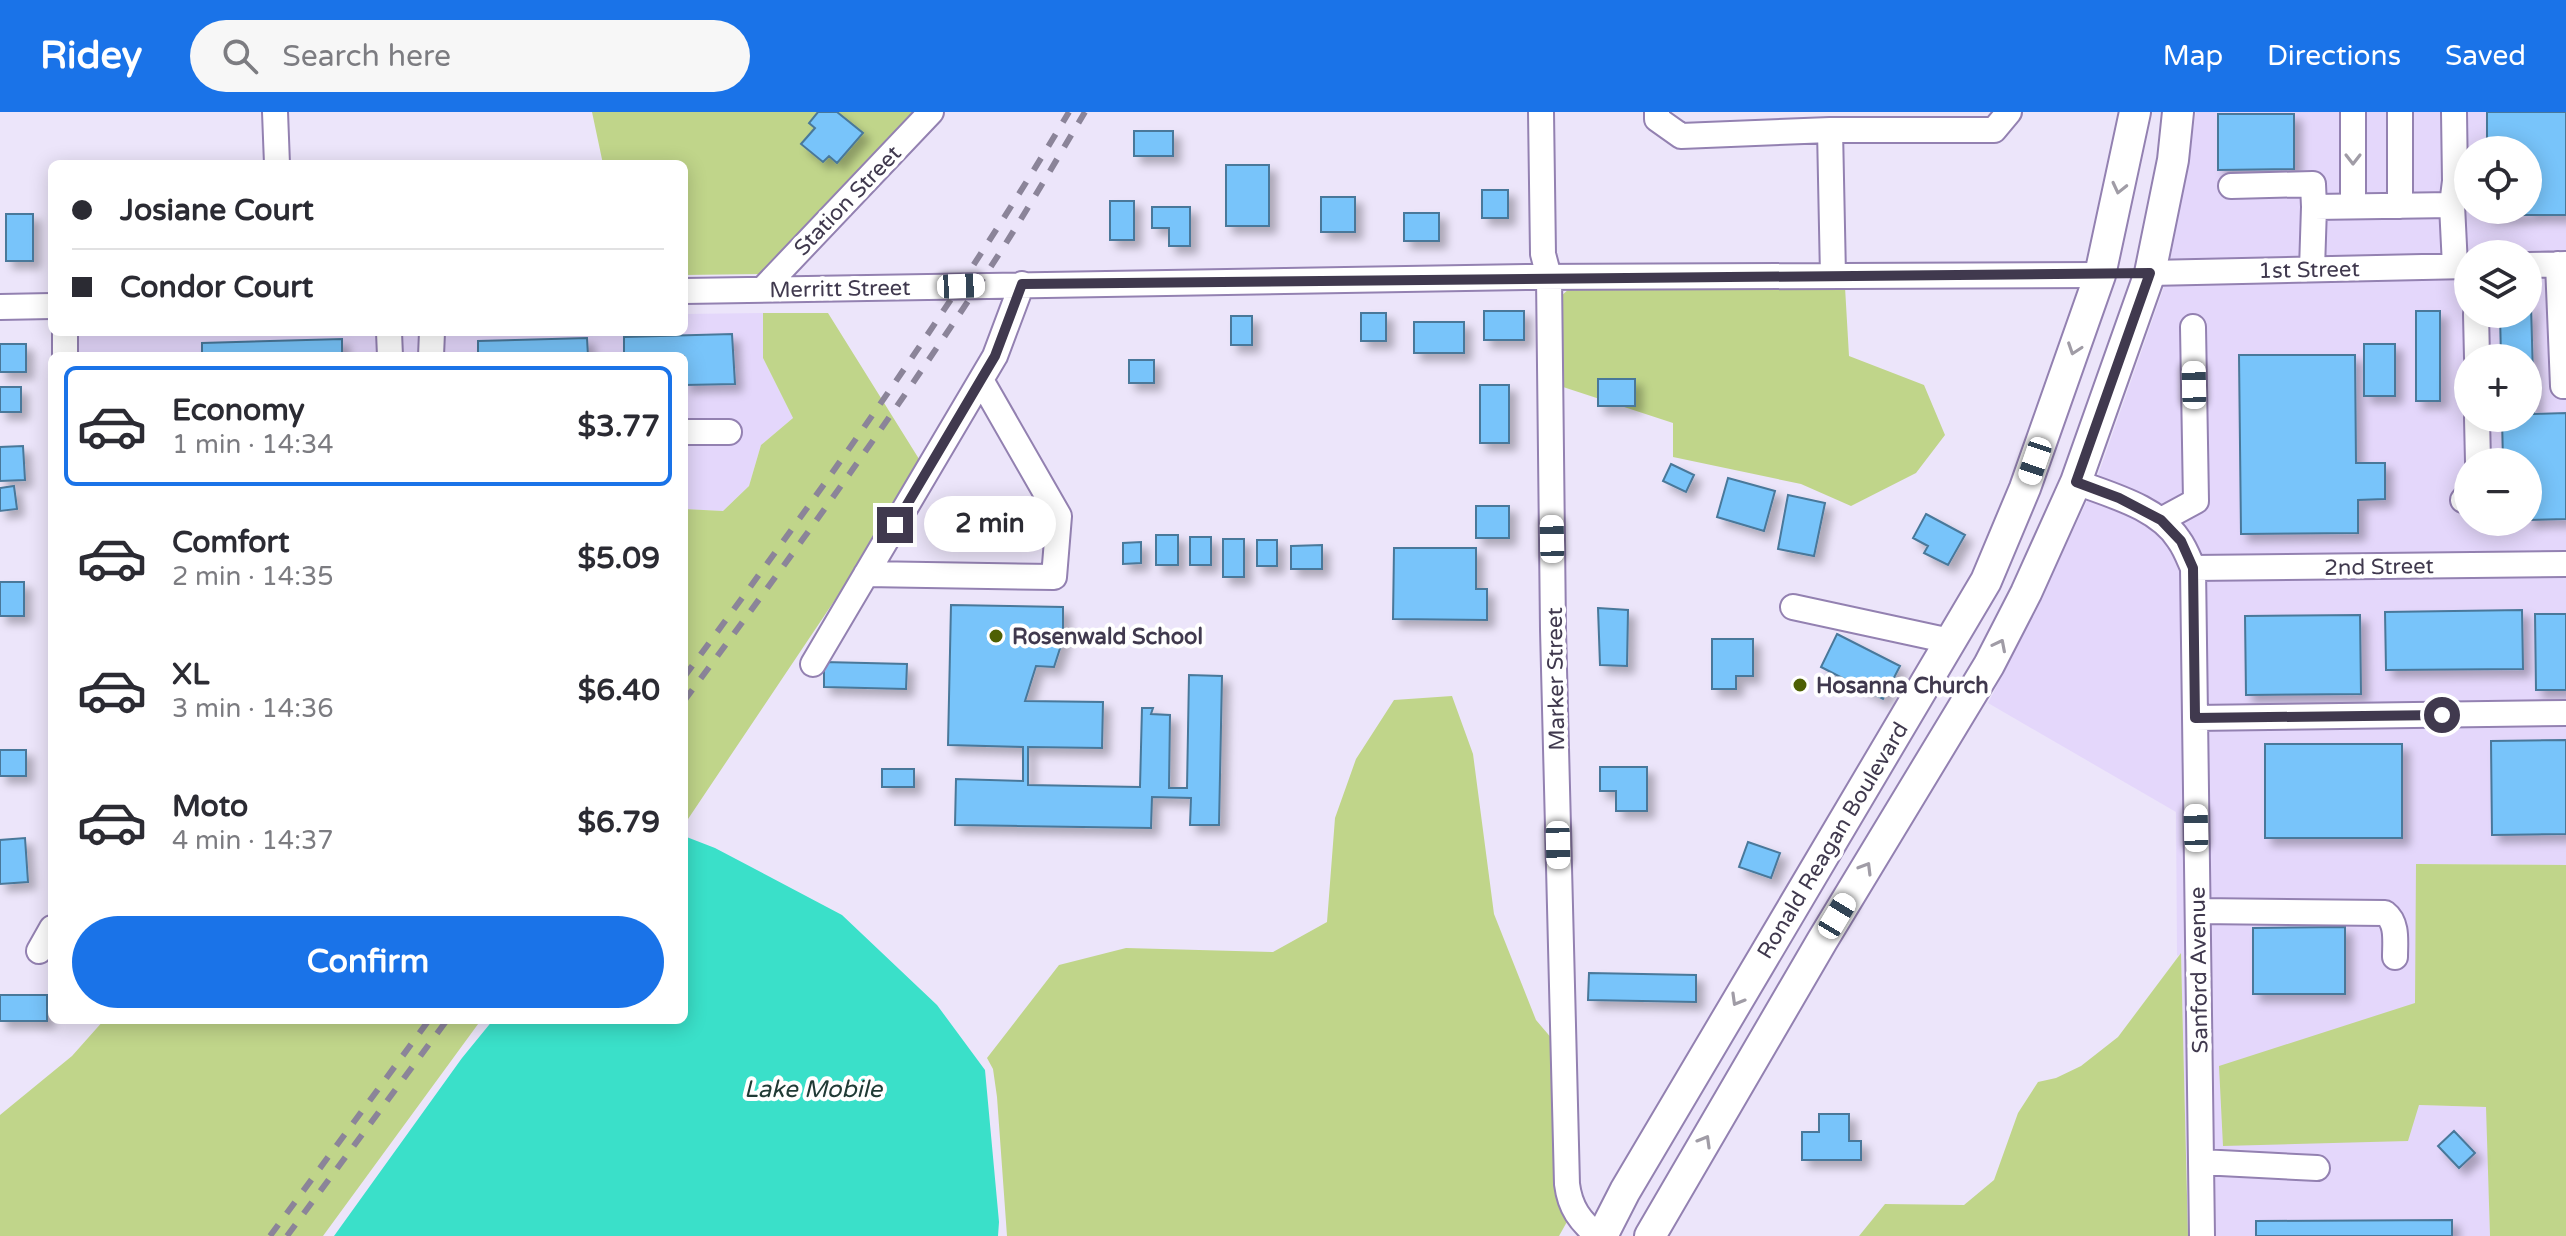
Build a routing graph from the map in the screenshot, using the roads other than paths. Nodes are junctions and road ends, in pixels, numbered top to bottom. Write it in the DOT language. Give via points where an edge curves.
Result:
graph roads {
  1 [pos="275,112"];
  2 [pos="931,112"];
  3 [pos="1541,112"];
  4 [pos="1657,112"];
  5 [pos="2009,112"];
  6 [pos="2135,112"];
  7 [pos="2178,112"];
  8 [pos="2353,112"];
  9 [pos="2400,112"];
  10 [pos="2454,112"];
  11 [pos="1830,130"];
  12 [pos="277,160"];
  13 [pos="2231,186"];
  14 [pos="2452,205"];
  15 [pos="2353,206"];
  16 [pos="2400,206"];
  17 [pos="2314,207"];
  18 [pos="2458,240"];
  19 [pos="2562,264"];
  20 [pos="2542,265"];
  21 [pos="2454,266"];
  22 [pos="2312,269"];
  23 [pos="2150,273"];
  24 [pos="2100,275"];
  25 [pos="1833,276"];
  26 [pos="1549,277"];
  27 [pos="1022,284"];
  28 [pos="763,289"];
  29 [pos="688,291"];
  30 [pos="48,306"];
  31 [pos="0,307"];
  32 [pos="2563,324"];
  33 [pos="2193,327"];
  34 [pos="981,380"];
  35 [pos="2566,386"];
  36 [pos="688,432"];
  37 [pos="729,432"];
  38 [pos="2076,482"];
  39 [pos="2161,520"];
  40 [pos="2566,564"];
  41 [pos="2193,568"];
  42 [pos="866,574"];
  43 [pos="1793,607"];
  44 [pos="1950,641"];
  45 [pos="813,664"];
  46 [pos="2566,713"];
  47 [pos="2195,718"];
  48 [pos="2198,911"];
  49 [pos="48,935"];
  50 [pos="39,951"];
  51 [pos="2395,957"];
  52 [pos="2201,1162"];
  53 [pos="2317,1168"];
  54 [pos="1600,1236"];
  55 [pos="1650,1236"];
  56 [pos="2202,1236"];
  1 -- 12 [label="street"];
  2 -- 28 [label="street, Station Street"];
  3 -- 26 [label="street, Marker Street" via="1543,254"];
  4 -- 11 [label="street" via="1657,119 1681,136"];
  5 -- 11 [label="street" via="1994,130"];
  6 -- 24 [label="main road, Ronald Reagan Boulevard, one-way"];
  7 -- 23 [label="main road, Ronald Reagan Boulevard"];
  8 -- 15 [label="street, one-way"];
  9 -- 16 [label="street"];
  10 -- 14 [label="street"];
  11 -- 25 [label="street"];
  13 -- 17 [label="street" via="2313,184"];
  14 -- 16 [label="street"];
  14 -- 18 [label="street"];
  15 -- 16 [label="street"];
  15 -- 17 [label="street"];
  17 -- 22 [label="street"];
  19 -- 20 [label="street"];
  19 -- 32 [label="street"];
  21 -- 22 [label="street, 1st Street"];
  22 -- 23 [label="street, 1st Street"];
  23 -- 24 [label="main road"];
  23 -- 38 [label="main road, Ronald Reagan Boulevard"];
  24 -- 25 [label="street, Merritt Street"];
  24 -- 44 [label="main road, Ronald Reagan Boulevard, one-way" via="2025,488 1986,581"];
  25 -- 26 [label="street, Merritt Street"];
  26 -- 27 [label="street, Merritt Street"];
  26 -- 54 [label="street, Marker Street" via="1567,1184 1574,1212"];
  27 -- 28 [label="street, Merritt Street"];
  27 -- 34 [label="street"];
  28 -- 29 [label="street, Merritt Street"];
  30 -- 31 [label="street"];
  32 -- 35 [label="street"];
  33 -- 39 [label="street" via="2196,501"];
  34 -- 42 [label="street"];
  34 -- 42 [label="street" via="1059,516 1054,577"];
  36 -- 37 [label="street"];
  38 -- 39 [label="street, Sanford Avenue"];
  55 -- 38 [label="main road, Ronald Reagan Boulevard, one-way" via="1989,665"];
  39 -- 41 [label="street, Sanford Avenue" via="2181,541"];
  40 -- 41 [label="street, 2nd Street"];
  41 -- 47 [label="street, Sanford Avenue"];
  42 -- 45 [label="street"];
  43 -- 44 [label="street"];
  44 -- 54 [label="main road, Ronald Reagan Boulevard, one-way"];
  46 -- 47 [label="street"];
  47 -- 48 [label="street, Sanford Avenue"];
  48 -- 51 [label="street" via="2385,913 2394,926"];
  48 -- 52 [label="street, Sanford Avenue"];
  49 -- 50 [label="street"];
  52 -- 53 [label="street"];
  52 -- 56 [label="street, Sanford Avenue"];
}
